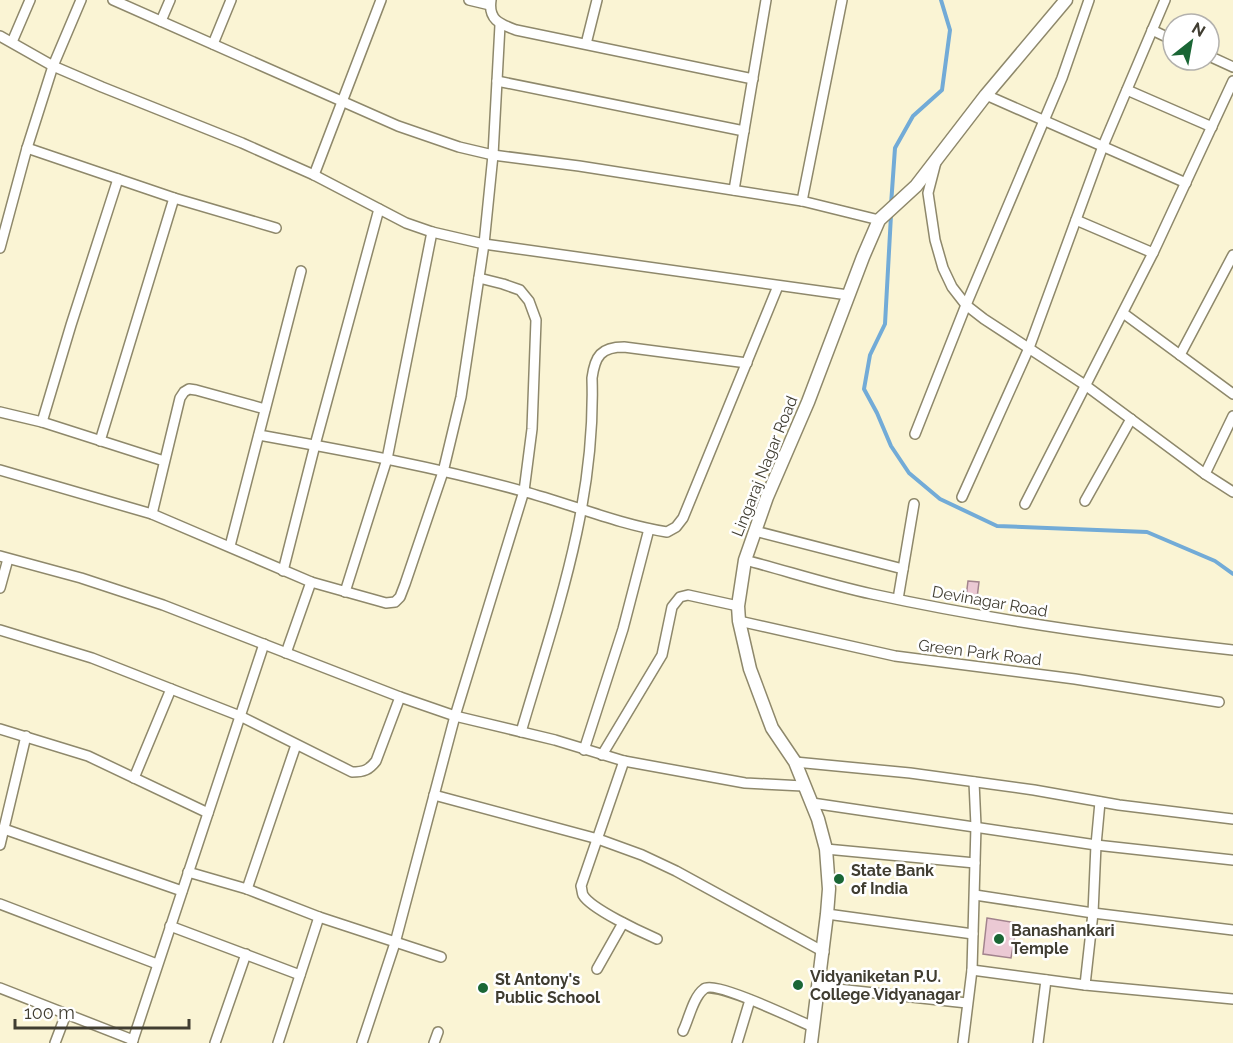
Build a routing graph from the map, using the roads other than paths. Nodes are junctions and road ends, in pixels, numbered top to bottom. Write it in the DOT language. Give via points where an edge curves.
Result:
graph roads {
  1 [pos="30,0"];
  2 [pos="81,0"];
  3 [pos="113,0"];
  4 [pos="170,0"];
  5 [pos="231,0"];
  6 [pos="381,0"];
  7 [pos="470,0"];
  8 [pos="597,0"];
  9 [pos="766,0"];
  10 [pos="842,0"];
  11 [pos="1065,0"];
  12 [pos="1089,0"];
  13 [pos="1165,0"];
  14 [pos="491,2"];
  15 [pos="161,21"];
  16 [pos="500,25"];
  17 [pos="1152,30"];
  18 [pos="1161,34"];
  19 [pos="0,36"];
  20 [pos="12,42"];
  21 [pos="213,44"];
  22 [pos="586,44"];
  23 [pos="53,66"];
  24 [pos="753,79"];
  25 [pos="497,81"];
  26 [pos="1233,81"];
  27 [pos="1127,90"];
  28 [pos="986,95"];
  29 [pos="342,102"];
  30 [pos="1044,120"];
  31 [pos="1212,127"];
  32 [pos="744,131"];
  33 [pos="1103,146"];
  34 [pos="27,148"];
  35 [pos="493,155"];
  36 [pos="937,159"];
  37 [pos="314,175"];
  38 [pos="118,179"];
  39 [pos="1186,183"];
  40 [pos="734,190"];
  41 [pos="174,198"];
  42 [pos="802,201"];
  43 [pos="380,209"];
  44 [pos="883,216"];
  45 [pos="1076,220"];
  46 [pos="276,228"];
  47 [pos="432,232"];
  48 [pos="484,244"];
  49 [pos="0,248"];
  50 [pos="1154,253"];
  51 [pos="1233,255"];
  52 [pos="301,271"];
  53 [pos="479,278"];
  54 [pos="777,286"];
  55 [pos="848,295"];
  56 [pos="966,305"];
  57 [pos="1123,313"];
  58 [pos="1029,348"];
  59 [pos="1180,355"];
  60 [pos="747,363"];
  61 [pos="1085,385"];
  62 [pos="1233,394"];
  63 [pos="265,409"];
  64 [pos="0,412"];
  65 [pos="1233,416"];
  66 [pos="1131,419"];
  67 [pos="42,422"];
  68 [pos="915,434"];
  69 [pos="259,435"];
  70 [pos="100,441"];
  71 [pos="315,445"];
  72 [pos="387,459"];
  73 [pos="164,461"];
  74 [pos="0,470"];
  75 [pos="443,472"];
  76 [pos="1205,474"];
  77 [pos="524,491"];
  78 [pos="1233,492"];
  79 [pos="962,497"];
  80 [pos="1085,501"];
  81 [pos="914,504"];
  82 [pos="1025,504"];
  83 [pos="583,510"];
  84 [pos="152,514"];
  85 [pos="649,529"];
  86 [pos="755,531"];
  87 [pos="230,546"];
  88 [pos="4,557"];
  89 [pos="745,560"];
  90 [pos="903,569"];
  91 [pos="283,572"];
  92 [pos="311,582"];
  93 [pos="0,588"];
  94 [pos="345,592"];
  95 [pos="898,599"];
  96 [pos="738,606"];
  97 [pos="739,621"];
  98 [pos="0,630"];
  99 [pos="264,644"];
  100 [pos="286,653"];
  101 [pos="1233,655"];
  102 [pos="171,688"];
  103 [pos="400,697"];
  104 [pos="1219,702"];
  105 [pos="240,716"];
  106 [pos="455,716"];
  107 [pos="0,729"];
  108 [pos="521,732"];
  109 [pos="26,736"];
  110 [pos="296,745"];
  111 [pos="585,750"];
  112 [pos="602,755"];
  113 [pos="624,761"];
  114 [pos="795,762"];
  115 [pos="134,778"];
  116 [pos="974,782"];
  117 [pos="803,786"];
  118 [pos="434,795"];
  119 [pos="1100,802"];
  120 [pos="812,803"];
  121 [pos="208,813"];
  122 [pos="1233,819"];
  123 [pos="976,826"];
  124 [pos="4,829"];
  125 [pos="598,839"];
  126 [pos="0,844"];
  127 [pos="1096,845"];
  128 [pos="826,849"];
  129 [pos="1233,860"];
  130 [pos="975,863"];
  131 [pos="188,872"];
  132 [pos="247,890"];
  133 [pos="182,891"];
  134 [pos="975,895"];
  135 [pos="0,904"];
  136 [pos="1093,913"];
  137 [pos="827,914"];
  138 [pos="319,917"];
  139 [pos="623,923"];
  140 [pos="170,926"];
  141 [pos="1233,930"];
  142 [pos="973,934"];
  143 [pos="657,939"];
  144 [pos="395,943"];
  145 [pos="824,952"];
  146 [pos="246,954"];
  147 [pos="441,957"];
  148 [pos="157,964"];
  149 [pos="597,969"];
  150 [pos="972,970"];
  151 [pos="300,975"];
  152 [pos="1046,980"];
  153 [pos="1085,985"];
  154 [pos="819,987"];
  155 [pos="0,988"];
  156 [pos="1233,999"];
  157 [pos="750,1000"];
  158 [pos="968,1003"];
  159 [pos="66,1014"];
  160 [pos="813,1027"];
  161 [pos="684,1031"];
  162 [pos="438,1032"];
  163 [pos="132,1041"];
  164 [pos="55,1043"];
  165 [pos="215,1043"];
  166 [pos="278,1043"];
  167 [pos="362,1043"];
  168 [pos="434,1043"];
  169 [pos="737,1043"];
  170 [pos="811,1043"];
  171 [pos="963,1043"];
  172 [pos="1038,1043"];
  1 -- 20 [label="street"];
  2 -- 23 [label="street"];
  3 -- 15 [label="street"];
  4 -- 15 [label="street"];
  5 -- 21 [label="street"];
  6 -- 29 [label="street"];
  7 -- 14 [label="street"];
  8 -- 22 [label="street"];
  9 -- 24 [label="street"];
  10 -- 42 [label="street"];
  11 -- 28 [label="street, Lingaraj Nagar Road"];
  12 -- 30 [label="street"];
  13 -- 17 [label="street"];
  14 -- 16 [label="street" via="493,18"];
  15 -- 21 [label="street"];
  16 -- 22 [label="street"];
  16 -- 25 [label="street"];
  17 -- 18 [label="street"];
  17 -- 27 [label="street"];
  19 -- 20 [label="street"];
  20 -- 23 [label="street"];
  21 -- 29 [label="street"];
  22 -- 24 [label="street"];
  23 -- 34 [label="street"];
  23 -- 37 [label="street"];
  24 -- 32 [label="street"];
  25 -- 32 [label="street"];
  25 -- 35 [label="street"];
  26 -- 31 [label="street"];
  27 -- 31 [label="street"];
  27 -- 33 [label="street"];
  28 -- 30 [label="street"];
  28 -- 36 [label="street, Lingaraj Nagar Road"];
  29 -- 35 [label="street" via="398,126"];
  29 -- 37 [label="street"];
  30 -- 33 [label="street"];
  30 -- 56 [label="street"];
  31 -- 39 [label="street"];
  32 -- 40 [label="street"];
  33 -- 39 [label="street"];
  33 -- 45 [label="street"];
  34 -- 38 [label="street"];
  34 -- 49 [label="street"];
  35 -- 40 [label="street"];
  35 -- 48 [label="street"];
  36 -- 44 [label="street, Lingaraj Nagar Road" via="916,186"];
  36 -- 56 [label="street" via="928,193 933,231 943,268"];
  37 -- 43 [label="street"];
  38 -- 41 [label="street"];
  38 -- 67 [label="street"];
  39 -- 50 [label="street"];
  40 -- 42 [label="street"];
  41 -- 46 [label="street"];
  41 -- 70 [label="street"];
  42 -- 44 [label="street"];
  43 -- 47 [label="street"];
  43 -- 71 [label="street"];
  44 -- 55 [label="street, Lingaraj Nagar Road"];
  45 -- 50 [label="street"];
  45 -- 58 [label="street"];
  47 -- 48 [label="street"];
  47 -- 72 [label="street"];
  48 -- 53 [label="street"];
  48 -- 54 [label="street"];
  50 -- 57 [label="street"];
  51 -- 59 [label="street"];
  52 -- 63 [label="street"];
  53 -- 75 [label="street" via="461,397"];
  53 -- 77 [label="street" via="520,290 530,301 536,320 532,429"];
  54 -- 55 [label="street"];
  54 -- 60 [label="street"];
  55 -- 86 [label="street, Lingaraj Nagar Road"];
  56 -- 58 [label="street"];
  56 -- 68 [label="street"];
  57 -- 59 [label="street"];
  57 -- 61 [label="street"];
  58 -- 61 [label="street"];
  58 -- 79 [label="street"];
  59 -- 62 [label="street"];
  60 -- 83 [label="street" via="624,347 610,347 600,354 592,378 590,455"];
  60 -- 85 [label="street" via="683,518 667,532"];
  61 -- 66 [label="street"];
  61 -- 82 [label="street"];
  63 -- 69 [label="street"];
  63 -- 73 [label="street" via="189,389 180,398"];
  64 -- 67 [label="street"];
  65 -- 76 [label="street"];
  66 -- 76 [label="street"];
  66 -- 80 [label="street"];
  67 -- 70 [label="street"];
  69 -- 71 [label="street"];
  69 -- 87 [label="street"];
  70 -- 73 [label="street"];
  71 -- 72 [label="street"];
  71 -- 91 [label="street"];
  72 -- 75 [label="street"];
  72 -- 94 [label="street"];
  73 -- 84 [label="street"];
  74 -- 84 [label="street"];
  75 -- 77 [label="street"];
  75 -- 94 [label="street" via="400,597 386,603"];
  76 -- 78 [label="street"];
  77 -- 83 [label="street"];
  77 -- 106 [label="street"];
  81 -- 90 [label="street"];
  83 -- 85 [label="street"];
  83 -- 108 [label="street"];
  84 -- 87 [label="street"];
  85 -- 111 [label="street"];
  86 -- 89 [label="street, Lingaraj Nagar Road"];
  86 -- 90 [label="street"];
  87 -- 91 [label="street"];
  88 -- 93 [label="street"];
  88 -- 99 [label="street" via="163,605"];
  89 -- 95 [label="street, Devinagar Road"];
  89 -- 96 [label="street, Lingaraj Nagar Road"];
  90 -- 95 [label="street"];
  91 -- 92 [label="street"];
  92 -- 94 [label="street"];
  92 -- 100 [label="street"];
  95 -- 101 [label="street, Devinagar Road"];
  96 -- 97 [label="street, Lingaraj Nagar Road"];
  96 -- 112 [label="street" via="688,595 680,597 672,607 662,655"];
  97 -- 104 [label="street, Green Park Road" via="895,656"];
  97 -- 114 [label="street, Lingaraj Nagar Road" via="750,669 772,728"];
  98 -- 102 [label="street" via="92,658"];
  99 -- 100 [label="street"];
  99 -- 105 [label="street"];
  100 -- 103 [label="street"];
  102 -- 105 [label="street"];
  102 -- 115 [label="street"];
  103 -- 106 [label="street"];
  103 -- 110 [label="street" via="376,761 362,772 352,772"];
  105 -- 110 [label="street"];
  105 -- 121 [label="street"];
  106 -- 108 [label="street"];
  106 -- 118 [label="street"];
  107 -- 109 [label="street"];
  108 -- 111 [label="street"];
  109 -- 115 [label="street" via="88,756"];
  109 -- 124 [label="street"];
  110 -- 132 [label="street"];
  111 -- 112 [label="street"];
  112 -- 113 [label="street"];
  113 -- 117 [label="street" via="745,783"];
  113 -- 125 [label="street"];
  114 -- 116 [label="street"];
  114 -- 117 [label="street, Lingaraj Nagar Road"];
  115 -- 121 [label="street"];
  116 -- 119 [label="street"];
  116 -- 123 [label="street"];
  117 -- 120 [label="street, Lingaraj Nagar Road"];
  118 -- 125 [label="street"];
  118 -- 144 [label="street"];
  119 -- 122 [label="street"];
  119 -- 127 [label="street"];
  120 -- 123 [label="street"];
  120 -- 128 [label="street, Lingaraj Nagar Road"];
  121 -- 131 [label="street"];
  123 -- 127 [label="street"];
  123 -- 130 [label="street"];
  124 -- 126 [label="street"];
  124 -- 133 [label="street"];
  125 -- 139 [label="street" via="581,886 583,895"];
  125 -- 145 [label="street" via="676,871"];
  127 -- 129 [label="street"];
  127 -- 136 [label="street"];
  128 -- 130 [label="street"];
  128 -- 137 [label="street, Lingaraj Nagar Road"];
  130 -- 134 [label="street"];
  131 -- 132 [label="street"];
  131 -- 133 [label="street"];
  132 -- 138 [label="street"];
  133 -- 140 [label="street"];
  134 -- 136 [label="street"];
  134 -- 142 [label="street"];
  135 -- 148 [label="street"];
  136 -- 141 [label="street"];
  136 -- 153 [label="street"];
  137 -- 142 [label="street"];
  137 -- 145 [label="street, Lingaraj Nagar Road"];
  138 -- 144 [label="street"];
  138 -- 151 [label="street"];
  139 -- 143 [label="street"];
  139 -- 149 [label="street"];
  140 -- 146 [label="street"];
  140 -- 148 [label="street"];
  142 -- 150 [label="street"];
  144 -- 147 [label="street"];
  144 -- 167 [label="street"];
  145 -- 154 [label="street, Lingaraj Nagar Road"];
  146 -- 151 [label="street"];
  146 -- 165 [label="street"];
  148 -- 163 [label="street"];
  150 -- 152 [label="street"];
  150 -- 158 [label="street"];
  151 -- 166 [label="street"];
  152 -- 153 [label="street"];
  152 -- 172 [label="street"];
  153 -- 156 [label="street"];
  154 -- 158 [label="street"];
  154 -- 160 [label="street, Lingaraj Nagar Road"];
  155 -- 159 [label="street"];
  157 -- 160 [label="street"];
  157 -- 161 [label="street" via="707,986 701,990"];
  157 -- 169 [label="street"];
  158 -- 171 [label="street"];
  159 -- 163 [label="street"];
  159 -- 164 [label="street"];
  160 -- 170 [label="street, Lingaraj Nagar Road"];
  162 -- 168 [label="street"];
}
